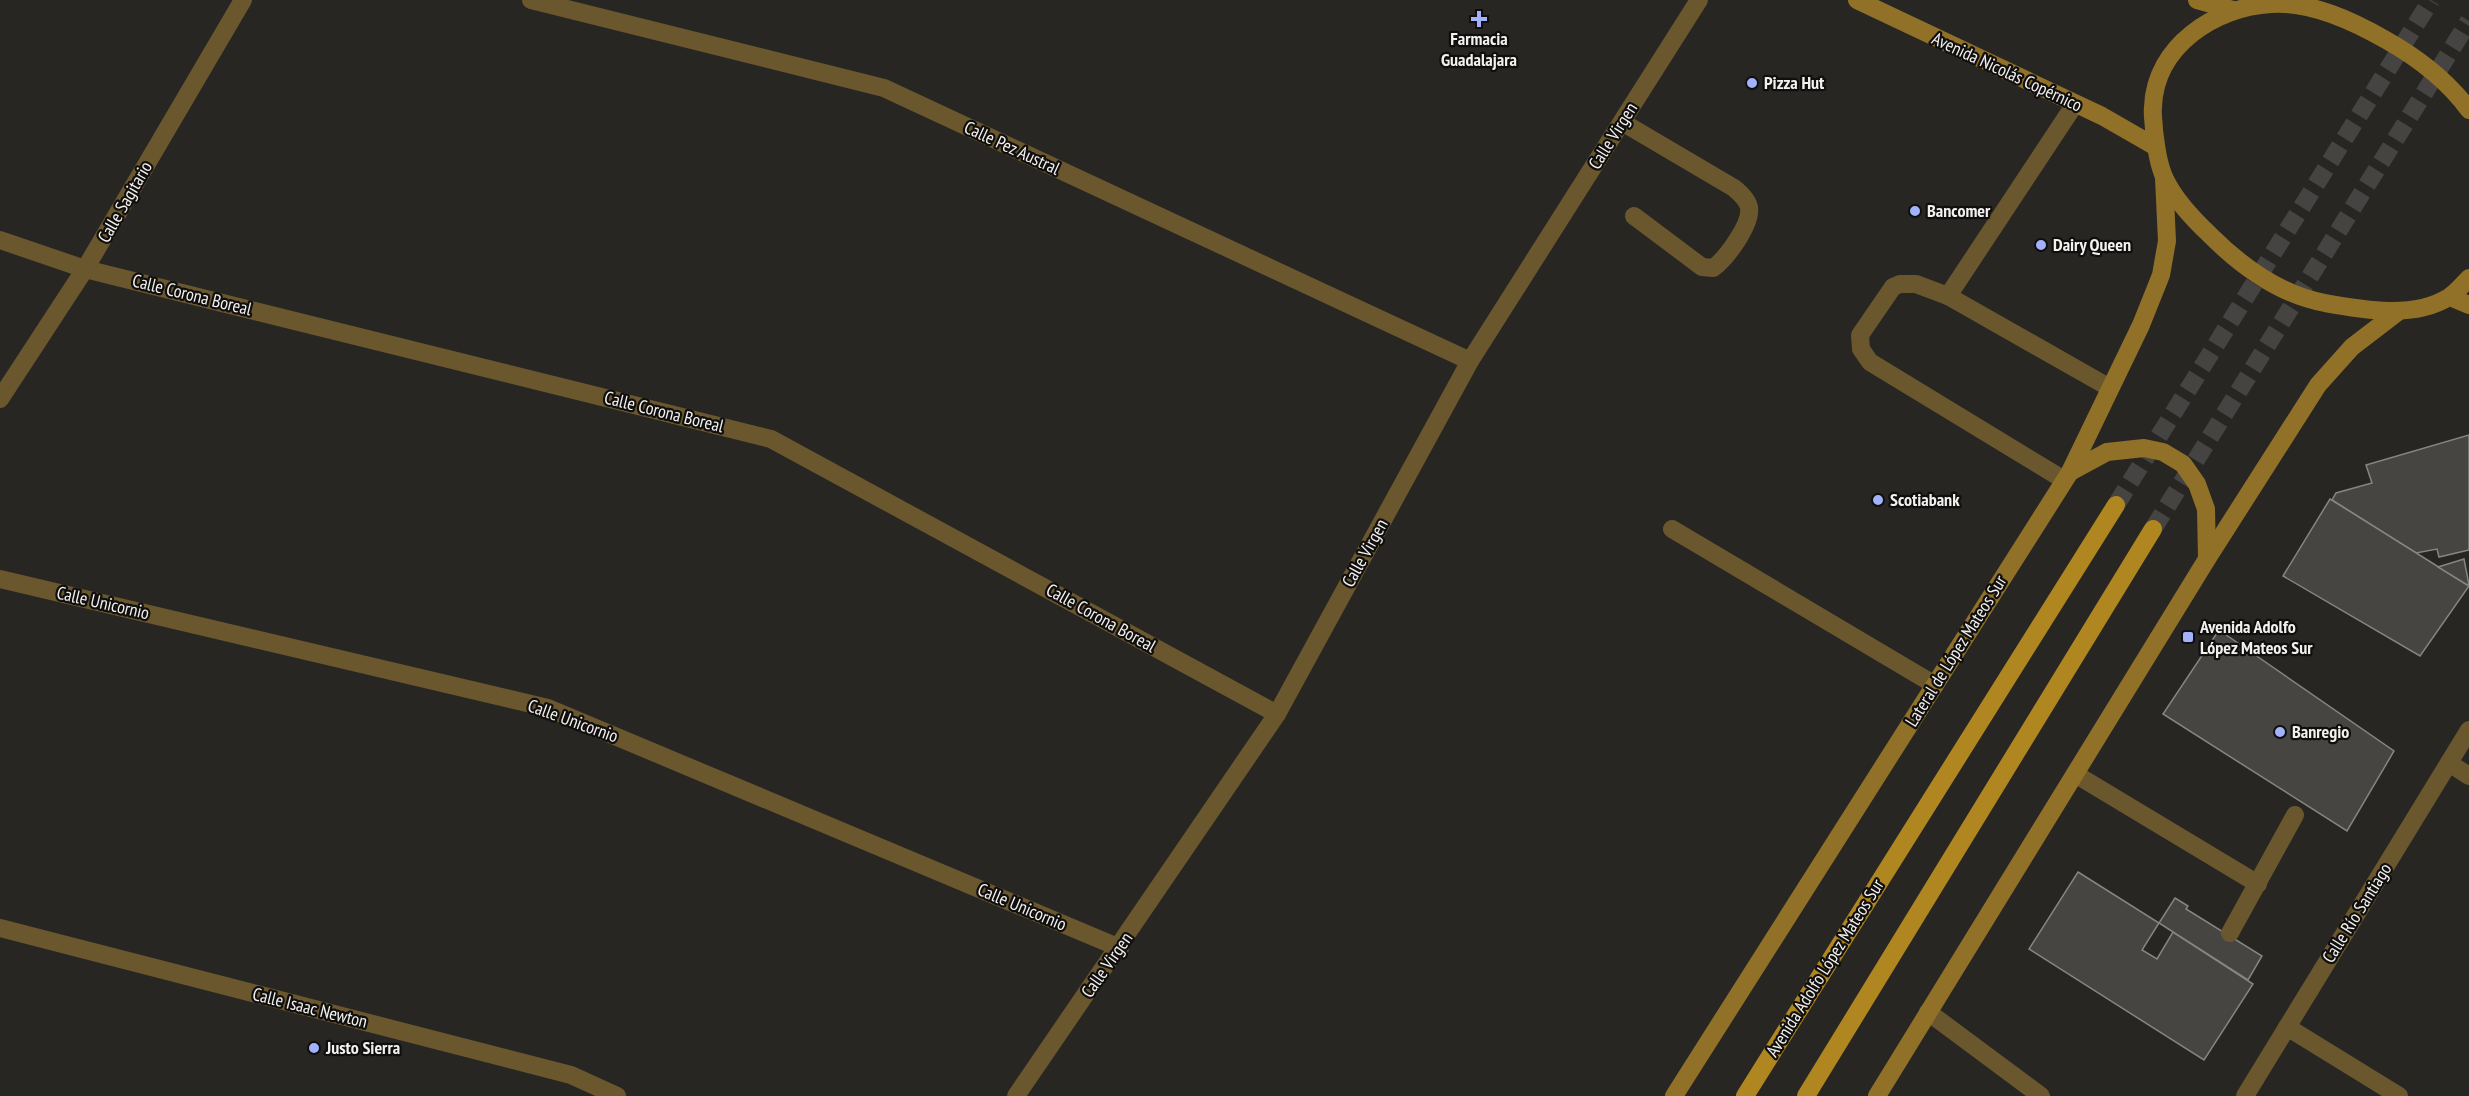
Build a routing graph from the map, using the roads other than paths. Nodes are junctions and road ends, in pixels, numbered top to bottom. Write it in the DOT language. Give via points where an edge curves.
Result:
graph roads {
  1 [pos="243,0"];
  2 [pos="531,0"];
  3 [pos="1699,0"];
  4 [pos="1857,0"];
  5 [pos="2197,0"];
  6 [pos="2275,2"];
  7 [pos="2233,10"];
  8 [pos="2075,104"];
  9 [pos="2469,110"];
  10 [pos="1622,122"];
  11 [pos="2156,147"];
  12 [pos="2164,178"];
  13 [pos="1634,216"];
  14 [pos="0,240"];
  15 [pos="85,269"];
  16 [pos="2469,278"];
  17 [pos="1948,296"];
  18 [pos="2450,297"];
  19 [pos="2469,305"];
  20 [pos="2398,310"];
  21 [pos="1470,361"];
  22 [pos="2110,388"];
  23 [pos="0,399"];
  24 [pos="2067,476"];
  25 [pos="2116,505"];
  26 [pos="1672,529"];
  27 [pos="2152,529"];
  28 [pos="2207,559"];
  29 [pos="0,579"];
  30 [pos="1935,685"];
  31 [pos="1277,714"];
  32 [pos="2469,730"];
  33 [pos="2449,763"];
  34 [pos="2075,774"];
  35 [pos="2469,776"];
  36 [pos="2295,815"];
  37 [pos="2258,884"];
  38 [pos="0,928"];
  39 [pos="2230,933"];
  40 [pos="1120,948"];
  41 [pos="1928,1012"];
  42 [pos="2287,1027"];
  43 [pos="617,1096"];
  44 [pos="1016,1096"];
  45 [pos="1674,1096"];
  46 [pos="1745,1096"];
  47 [pos="1806,1096"];
  48 [pos="1877,1096"];
  49 [pos="2041,1096"];
  50 [pos="2245,1096"];
  51 [pos="2399,1096"];
  1 -- 15 [label="street, Calle Sagitario"];
  2 -- 21 [label="street, Calle Pez Austral" via="884,88"];
  3 -- 10 [label="street, Calle Virgen"];
  4 -- 8 [label="main road, Avenida Nicolás Copérnico"];
  5 -- 7 [label="main road"];
  6 -- 7 [label="main road"];
  6 -- 9 [label="main road" via="2320,9 2364,27 2415,57"];
  7 -- 11 [label="main road" via="2200,27 2178,46 2159,78 2152,106"];
  8 -- 11 [label="main road, Avenida Nicolás Copérnico"];
  8 -- 17 [label="street"];
  10 -- 13 [label="street" via="1734,188 1749,207 1744,227 1713,268 1702,267"];
  10 -- 21 [label="street, Calle Virgen"];
  11 -- 12 [label="main road"];
  12 -- 20 [label="main road" via="2189,215 2262,279 2310,301 2357,309"];
  12 -- 22 [label="main road, Lateral de López Mateos Sur" via="2167,241 2161,275"];
  14 -- 15 [label="street, Calle Corona Boreal"];
  15 -- 23 [label="street, Calle Sagitario"];
  15 -- 31 [label="street, Calle Corona Boreal" via="771,439"];
  16 -- 18 [label="main road"];
  17 -- 22 [label="street"];
  17 -- 24 [label="street" via="1917,284 1893,287 1860,335 1864,356"];
  18 -- 19 [label="main road"];
  18 -- 20 [label="main road" via="2425,307"];
  20 -- 28 [label="main road" via="2352,347 2318,385"];
  21 -- 31 [label="street, Calle Virgen"];
  22 -- 24 [label="main road, Lateral de López Mateos Sur"];
  24 -- 28 [label="main road" via="2108,452 2144,448 2163,452 2182,464 2197,484 2206,509"];
  24 -- 30 [label="main road, Lateral de López Mateos Sur"];
  25 -- 46 [label="main road, Avenida Adolfo López Mateos Sur"];
  26 -- 30 [label="street"];
  27 -- 47 [label="main road"];
  28 -- 34 [label="main road"];
  29 -- 40 [label="street, Calle Unicornio" via="548,708"];
  30 -- 45 [label="main road, Lateral de López Mateos Sur"];
  31 -- 40 [label="street, Calle Virgen"];
  32 -- 33 [label="street, Calle Río Santiago"];
  33 -- 35 [label="street"];
  33 -- 42 [label="street, Calle Río Santiago"];
  34 -- 37 [label="street"];
  34 -- 41 [label="main road"];
  36 -- 37 [label="street"];
  37 -- 39 [label="street"];
  38 -- 43 [label="street, Calle Isaac Newton" via="571,1075"];
  40 -- 44 [label="street, Calle Virgen"];
  41 -- 48 [label="main road"];
  41 -- 49 [label="street"];
  42 -- 50 [label="street, Calle Río Santiago"];
  42 -- 51 [label="street"];
}
